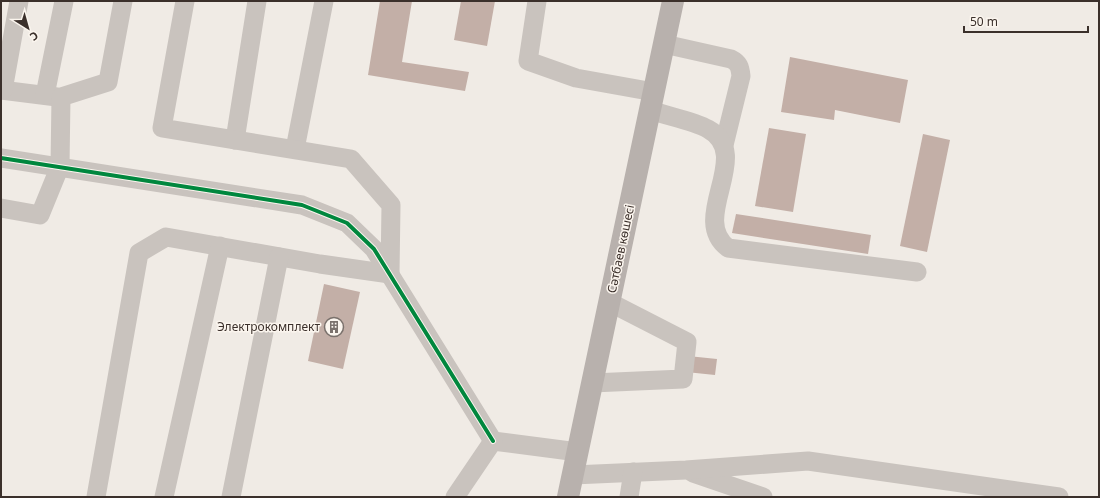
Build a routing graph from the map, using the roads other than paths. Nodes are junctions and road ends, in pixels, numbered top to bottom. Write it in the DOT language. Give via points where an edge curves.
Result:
graph roads {
  1 [pos="19,1"];
  2 [pos="64,1"];
  3 [pos="123,1"];
  4 [pos="185,1"];
  5 [pos="257,1"];
  6 [pos="324,1"];
  7 [pos="537,1"];
  8 [pos="673,1"];
  9 [pos="664,44"];
  10 [pos="2,90"];
  11 [pos="53,96"];
  12 [pos="652,101"];
  13 [pos="235,140"];
  14 [pos="724,145"];
  15 [pos="294,149"];
  16 [pos="1,158"];
  17 [pos="60,166"];
  18 [pos="1,208"];
  19 [pos="220,246"];
  20 [pos="279,257"];
  21 [pos="917,272"];
  22 [pos="390,274"];
  23 [pos="610,302"];
  24 [pos="592,383"];
  25 [pos="493,441"];
  26 [pos="578,452"];
  27 [pos="686,470"];
  28 [pos="633,472"];
  29 [pos="573,475"];
  30 [pos="1022,494"];
  31 [pos="96,497"];
  32 [pos="164,497"];
  33 [pos="231,497"];
  34 [pos="454,497"];
  35 [pos="568,497"];
  36 [pos="629,497"];
  37 [pos="763,497"];
  38 [pos="1059,497"];
  1 -- 10 [label="street"];
  2 -- 11 [label="street"];
  3 -- 11 [label="street" via="108,82"];
  4 -- 13 [label="street" via="162,128"];
  5 -- 13 [label="street"];
  6 -- 15 [label="street"];
  7 -- 12 [label="street" via="528,60 576,78"];
  8 -- 9 [label="main road, Сәтбаев көшесі"];
  9 -- 12 [label="main road, Сәтбаев көшесі"];
  9 -- 14 [label="street" via="731,59 740,67 742,76"];
  10 -- 11 [label="street"];
  11 -- 17 [label="street"];
  12 -- 14 [label="street" via="708,129"];
  12 -- 23 [label="main road, Сәтбаев көшесі"];
  13 -- 15 [label="street"];
  14 -- 21 [label="street" via="726,164 713,222 720,242 728,248"];
  15 -- 22 [label="street" via="351,159 392,205"];
  16 -- 17 [label="street"];
  17 -- 18 [label="street" via="40,215"];
  17 -- 22 [label="street" via="302,205 347,223 374,249"];
  19 -- 20 [label="street"];
  19 -- 31 [label="street" via="166,237 139,253"];
  19 -- 32 [label="street"];
  20 -- 22 [label="street"];
  20 -- 33 [label="street"];
  22 -- 25 [label="street"];
  23 -- 24 [label="main road, Сәтбаев көшесі"];
  23 -- 24 [label="street" via="687,342 682,379"];
  24 -- 26 [label="main road, Сәтбаев көшесі"];
  25 -- 26 [label="street"];
  25 -- 34 [label="street"];
  26 -- 29 [label="main road, Сәтбаев көшесі"];
  27 -- 28 [label="street"];
  27 -- 30 [label="street" via="808,461"];
  27 -- 37 [label="street"];
  28 -- 29 [label="street"];
  28 -- 36 [label="street"];
  29 -- 35 [label="main road, Сәтбаев көшесі"];
  30 -- 38 [label="street"];
}
